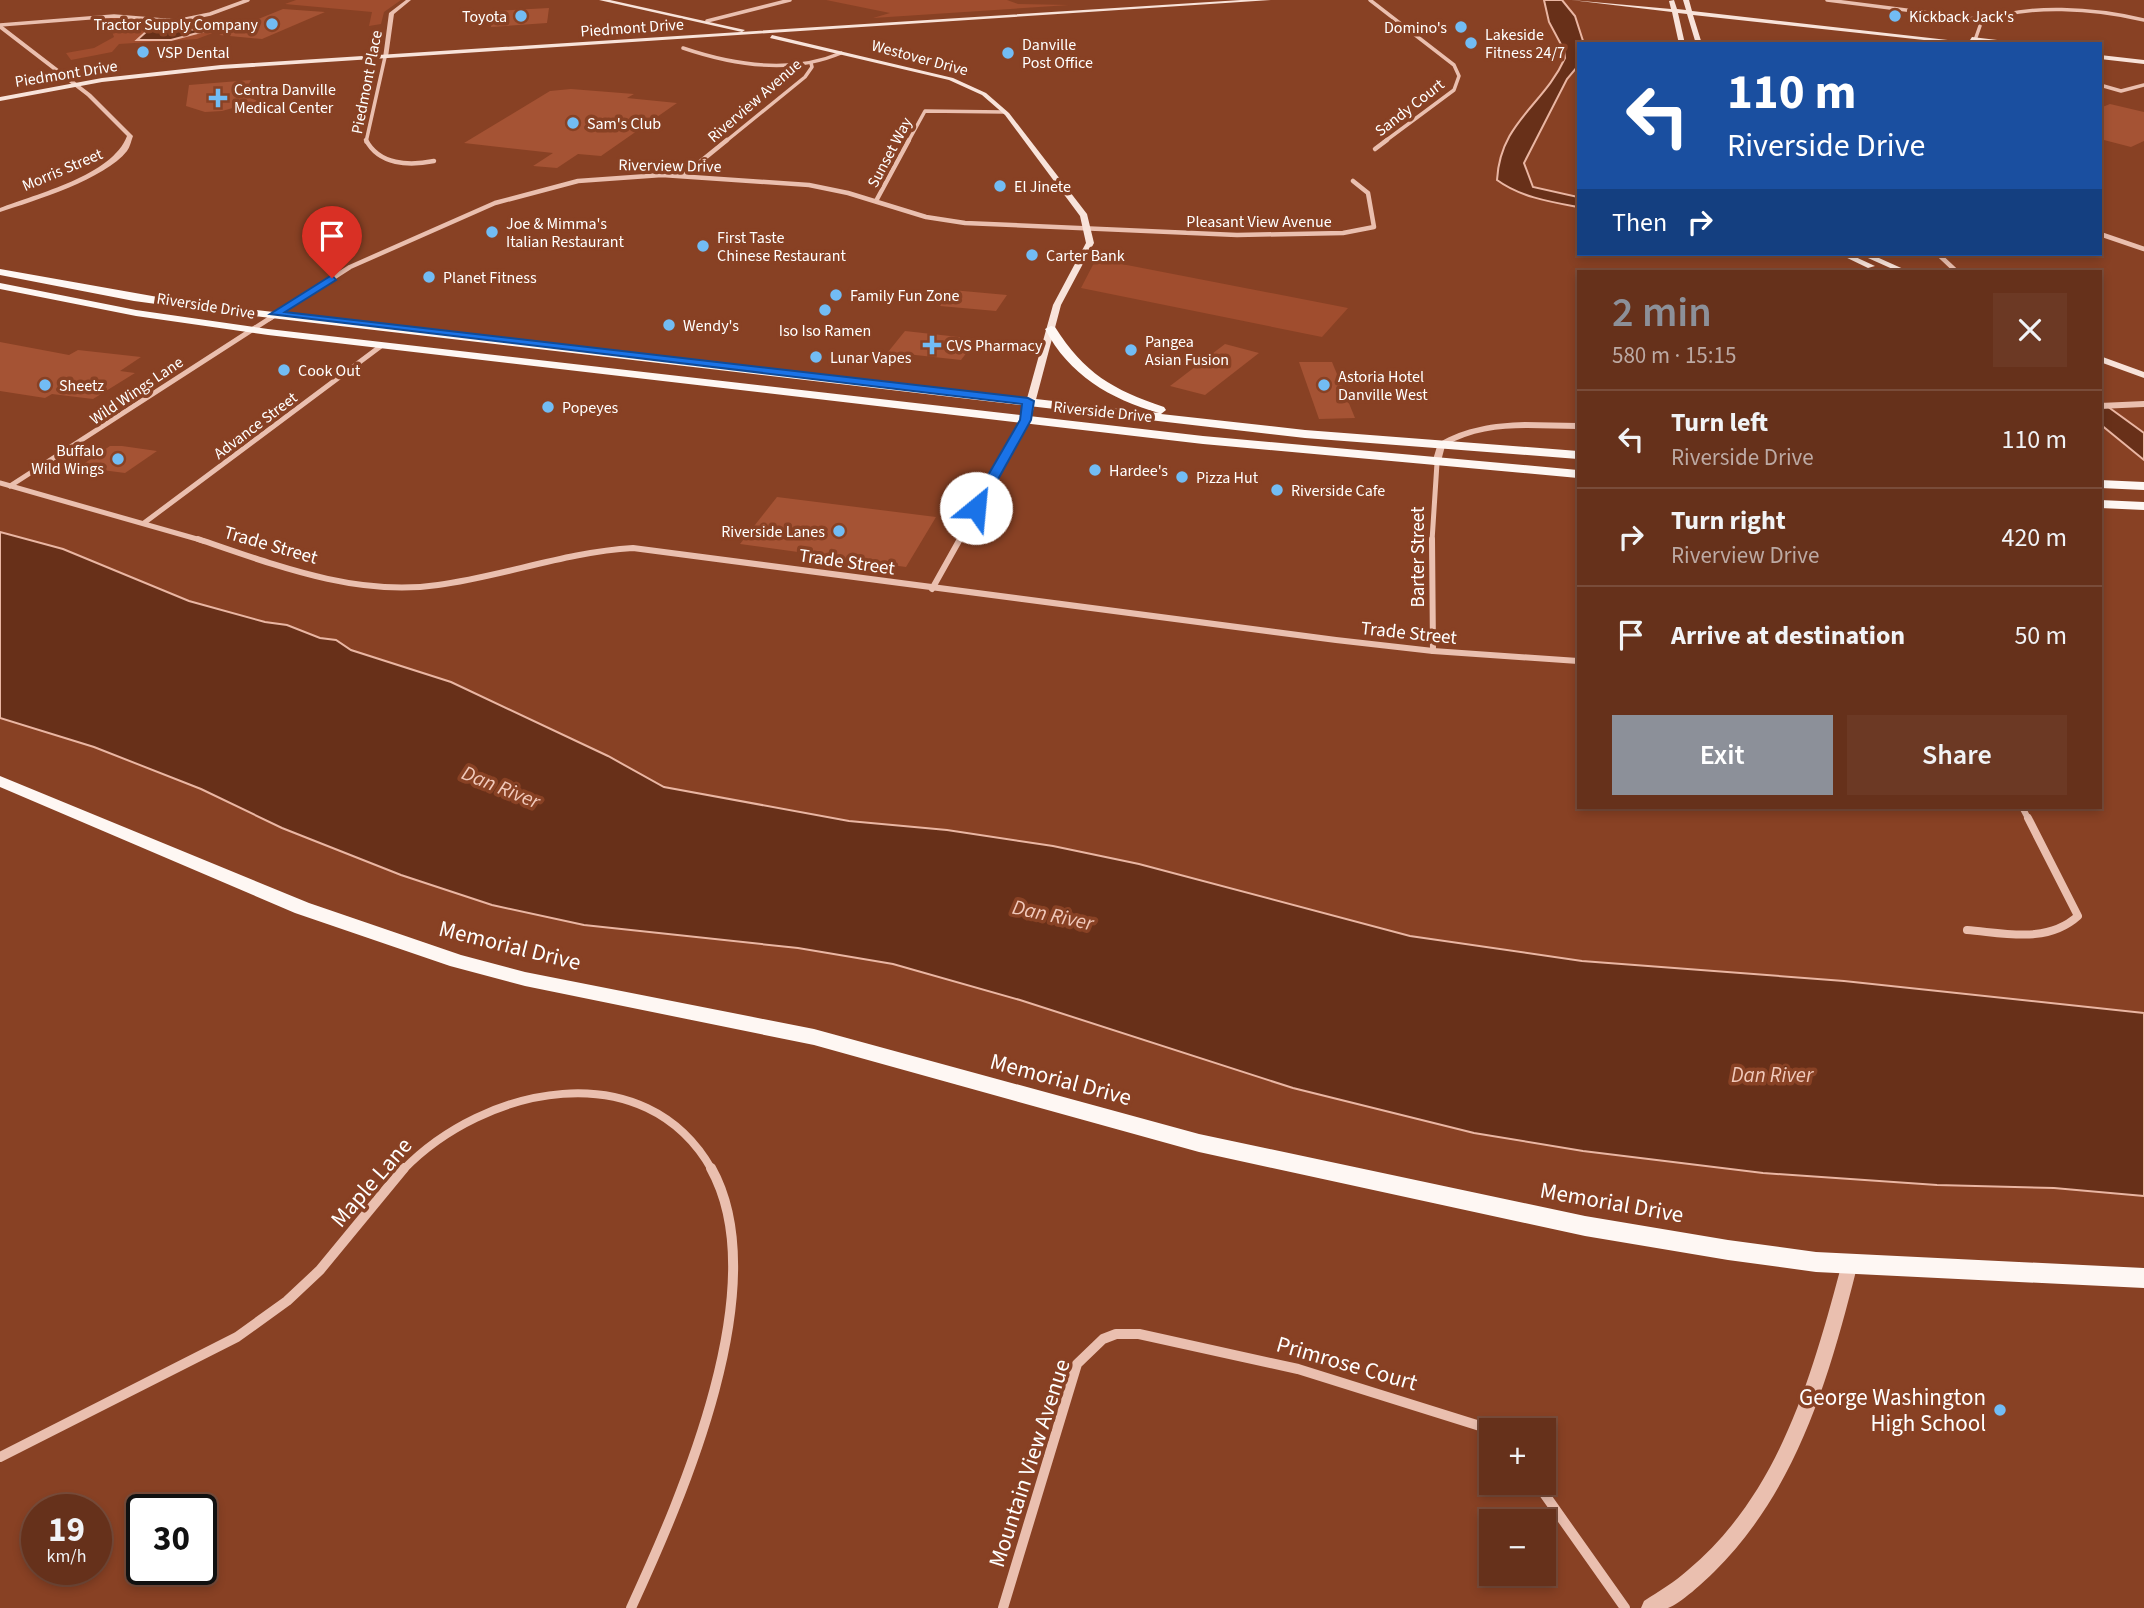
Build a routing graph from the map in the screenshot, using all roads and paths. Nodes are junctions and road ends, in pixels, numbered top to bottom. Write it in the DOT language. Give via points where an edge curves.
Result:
graph roads {
  1 [pos="248,0"];
  2 [pos="409,0"];
  3 [pos="602,0"];
  4 [pos="790,0"];
  5 [pos="1205,0"];
  6 [pos="1268,0"];
  7 [pos="1370,0"];
  8 [pos="1574,0"];
  9 [pos="1633,0"];
  10 [pos="1827,0"];
  11 [pos="1672,4"];
  12 [pos="1686,6"];
  13 [pos="695,18"];
  14 [pos="1985,20"];
  15 [pos="2144,20"];
  16 [pos="707,21"];
  17 [pos="0,25"];
  18 [pos="817,29"];
  19 [pos="741,30"];
  20 [pos="684,33"];
  21 [pos="755,33"];
  22 [pos="1682,42"];
  23 [pos="1698,42"];
  24 [pos="1967,42"];
  25 [pos="1975,42"];
  26 [pos="683,48"];
  27 [pos="821,49"];
  28 [pos="841,53"];
  29 [pos="384,55"];
  30 [pos="2102,55"];
  31 [pos="2144,60"];
  32 [pos="811,63"];
  33 [pos="74,82"];
  34 [pos="2144,85"];
  35 [pos="2102,86"];
  36 [pos="0,96"];
  37 [pos="1004,112"];
  38 [pos="1375,149"];
  39 [pos="435,161"];
  40 [pos="684,175"];
  41 [pos="1353,181"];
  42 [pos="876,201"];
  43 [pos="0,210"];
  44 [pos="1088,229"];
  45 [pos="2102,235"];
  46 [pos="2144,249"];
  47 [pos="1848,256"];
  48 [pos="1868,256"];
  49 [pos="1940,256"];
  50 [pos="1880,270"];
  51 [pos="1902,270"];
  52 [pos="1955,270"];
  53 [pos="0,272"];
  54 [pos="0,286"];
  55 [pos="275,314"];
  56 [pos="250,330"];
  57 [pos="1051,330"];
  58 [pos="381,346"];
  59 [pos="2102,350"];
  60 [pos="2102,360"];
  61 [pos="2144,365"];
  62 [pos="2144,375"];
  63 [pos="1028,401"];
  64 [pos="2141,404"];
  65 [pos="2102,406"];
  66 [pos="1026,420"];
  67 [pos="1204,422"];
  68 [pos="1577,426"];
  69 [pos="1440,445"];
  70 [pos="1577,455"];
  71 [pos="1437,463"];
  72 [pos="1577,474"];
  73 [pos="0,483"];
  74 [pos="2103,484"];
  75 [pos="10,486"];
  76 [pos="2144,486"];
  77 [pos="2102,504"];
  78 [pos="2144,506"];
  79 [pos="144,523"];
  80 [pos="932,589"];
  81 [pos="1433,651"];
  82 [pos="1577,661"];
  83 [pos="0,781"];
  84 [pos="2023,809"];
  85 [pos="1967,930"];
  86 [pos="1850,1263"];
  87 [pos="2144,1278"];
  88 [pos="1187,1344"];
  89 [pos="1479,1426"];
  90 [pos="0,1457"];
  91 [pos="1546,1495"];
  92 [pos="631,1608"];
  93 [pos="1003,1608"];
  94 [pos="1625,1608"];
  95 [pos="1651,1608"];
  1 -- 17 [label="street" via="176,21 114,16"];
  2 -- 29 [label="street, Piedmont Place" via="392,13"];
  3 -- 13 [label="main road, Westover Drive"];
  4 -- 16 [label="street"];
  5 -- 19 [label="main road, Piedmont Drive"];
  6 -- 18 [label="main road, Piedmont Drive"];
  7 -- 38 [label="street, Sandy Court" via="1454,65 1459,76 1454,89"];
  8 -- 11 [label="main road"];
  9 -- 11 [label="main road"];
  10 -- 14 [label="street"];
  11 -- 12 [label="main road"];
  11 -- 22 [label="main road"];
  12 -- 23 [label="main road"];
  12 -- 24 [label="main road"];
  13 -- 16 [label="main road, Westover Drive"];
  13 -- 20 [label="main road" via="707,27"];
  14 -- 15 [label="street" via="2019,12 2106,11"];
  14 -- 25 [label="street"];
  16 -- 19 [label="main road, Westover Drive"];
  17 -- 33 [label="street"];
  18 -- 21 [label="main road, Piedmont Drive"];
  18 -- 27 [label="main road" via="803,33 800,39"];
  19 -- 20 [label="main road, Piedmont Drive"];
  19 -- 21 [label="main road, Westover Drive"];
  20 -- 29 [label="main road, Piedmont Drive"];
  21 -- 27 [label="main road, Westover Drive"];
  21 -- 29 [label="main road, Piedmont Drive"];
  26 -- 32 [label="street" via="733,60"];
  27 -- 28 [label="main road, Westover Drive"];
  28 -- 32 [label="street, Riverview Avenue"];
  28 -- 37 [label="main road, Westover Drive" via="961,83 984,94"];
  29 -- 33 [label="main road, Piedmont Drive"];
  29 -- 39 [label="street, Piedmont Place" via="366,142 387,161 401,165"];
  30 -- 31 [label="main road"];
  32 -- 40 [label="street, Riverview Avenue" via="805,77"];
  33 -- 36 [label="main road, Piedmont Drive"];
  33 -- 43 [label="street, Morris Street" via="130,136 125,152 96,172"];
  34 -- 35 [label="street" via="2121,91"];
  37 -- 42 [label="street, Sunset Way" via="925,111"];
  37 -- 44 [label="main road, Westover Drive" via="1084,216"];
  40 -- 42 [label="street, Riverview Drive" via="810,185"];
  40 -- 55 [label="street, Riverview Drive" via="598,178 511,197 350,267"];
  41 -- 44 [label="street, Pleasant View Avenue" via="1368,193 1376,224 1369,230 1265,235"];
  42 -- 44 [label="street, Riverview Drive" via="946,221"];
  44 -- 57 [label="main road" via="1086,255 1057,304"];
  45 -- 46 [label="street"];
  47 -- 50 [label="main road"];
  48 -- 51 [label="main road"];
  49 -- 52 [label="street"];
  53 -- 55 [label="main road, Riverside Drive" via="134,298"];
  54 -- 56 [label="main road, Riverside Drive"];
  55 -- 56 [label="street, Wild Wings Lane"];
  55 -- 63 [label="main road, Riverside Drive"];
  56 -- 58 [label="main road, Riverside Drive"];
  56 -- 75 [label="street, Wild Wings Lane"];
  57 -- 63 [label="main road"];
  57 -- 67 [label="main road" via="1071,361 1104,386"];
  58 -- 66 [label="main road, Riverside Drive"];
  58 -- 79 [label="street, Advance Street"];
  59 -- 61 [label="main road"];
  60 -- 62 [label="main road"];
  63 -- 66 [label="main road"];
  63 -- 67 [label="main road, Riverside Drive"];
  64 -- 65 [label="street"];
  66 -- 71 [label="main road, Riverside Drive"];
  66 -- 80 [label="street"];
  67 -- 69 [label="main road, Riverside Drive"];
  68 -- 69 [label="street" via="1487,427 1464,432"];
  69 -- 70 [label="main road, Riverside Drive"];
  69 -- 71 [label="street"];
  71 -- 72 [label="main road, Riverside Drive"];
  71 -- 81 [label="street, Barter Street"];
  73 -- 75 [label="street, Trade Street"];
  74 -- 76 [label="main road"];
  75 -- 79 [label="street, Trade Street"];
  77 -- 78 [label="main road"];
  79 -- 80 [label="street, Trade Street" via="251,558 377,587 434,586 582,552 633,548"];
  80 -- 81 [label="street, Trade Street"];
  81 -- 82 [label="street, Trade Street"];
  83 -- 86 [label="main road, Memorial Drive" via="302,908 525,979 814,1037 1185,1139 1335,1174 1598,1228"];
  84 -- 85 [label="street" via="2078,916 2069,928 2048,934"];
  86 -- 87 [label="main road, Memorial Drive"];
  86 -- 95 [label="street" via="1828,1350 1784,1461 1762,1503 1740,1535 1705,1571"];
  88 -- 89 [label="street, Primrose Court" via="1326,1377"];
  88 -- 93 [label="street, Mountain View Avenue" via="1122,1333 1103,1338 1077,1364"];
  90 -- 92 [label="street, Maple Lane" via="237,1337 274,1313 332,1258 426,1147 456,1128 487,1113 551,1095 612,1095 662,1113 695,1142 719,1179 734,1231 718,1386 671,1516"];
  91 -- 94 [label="street"];
}
